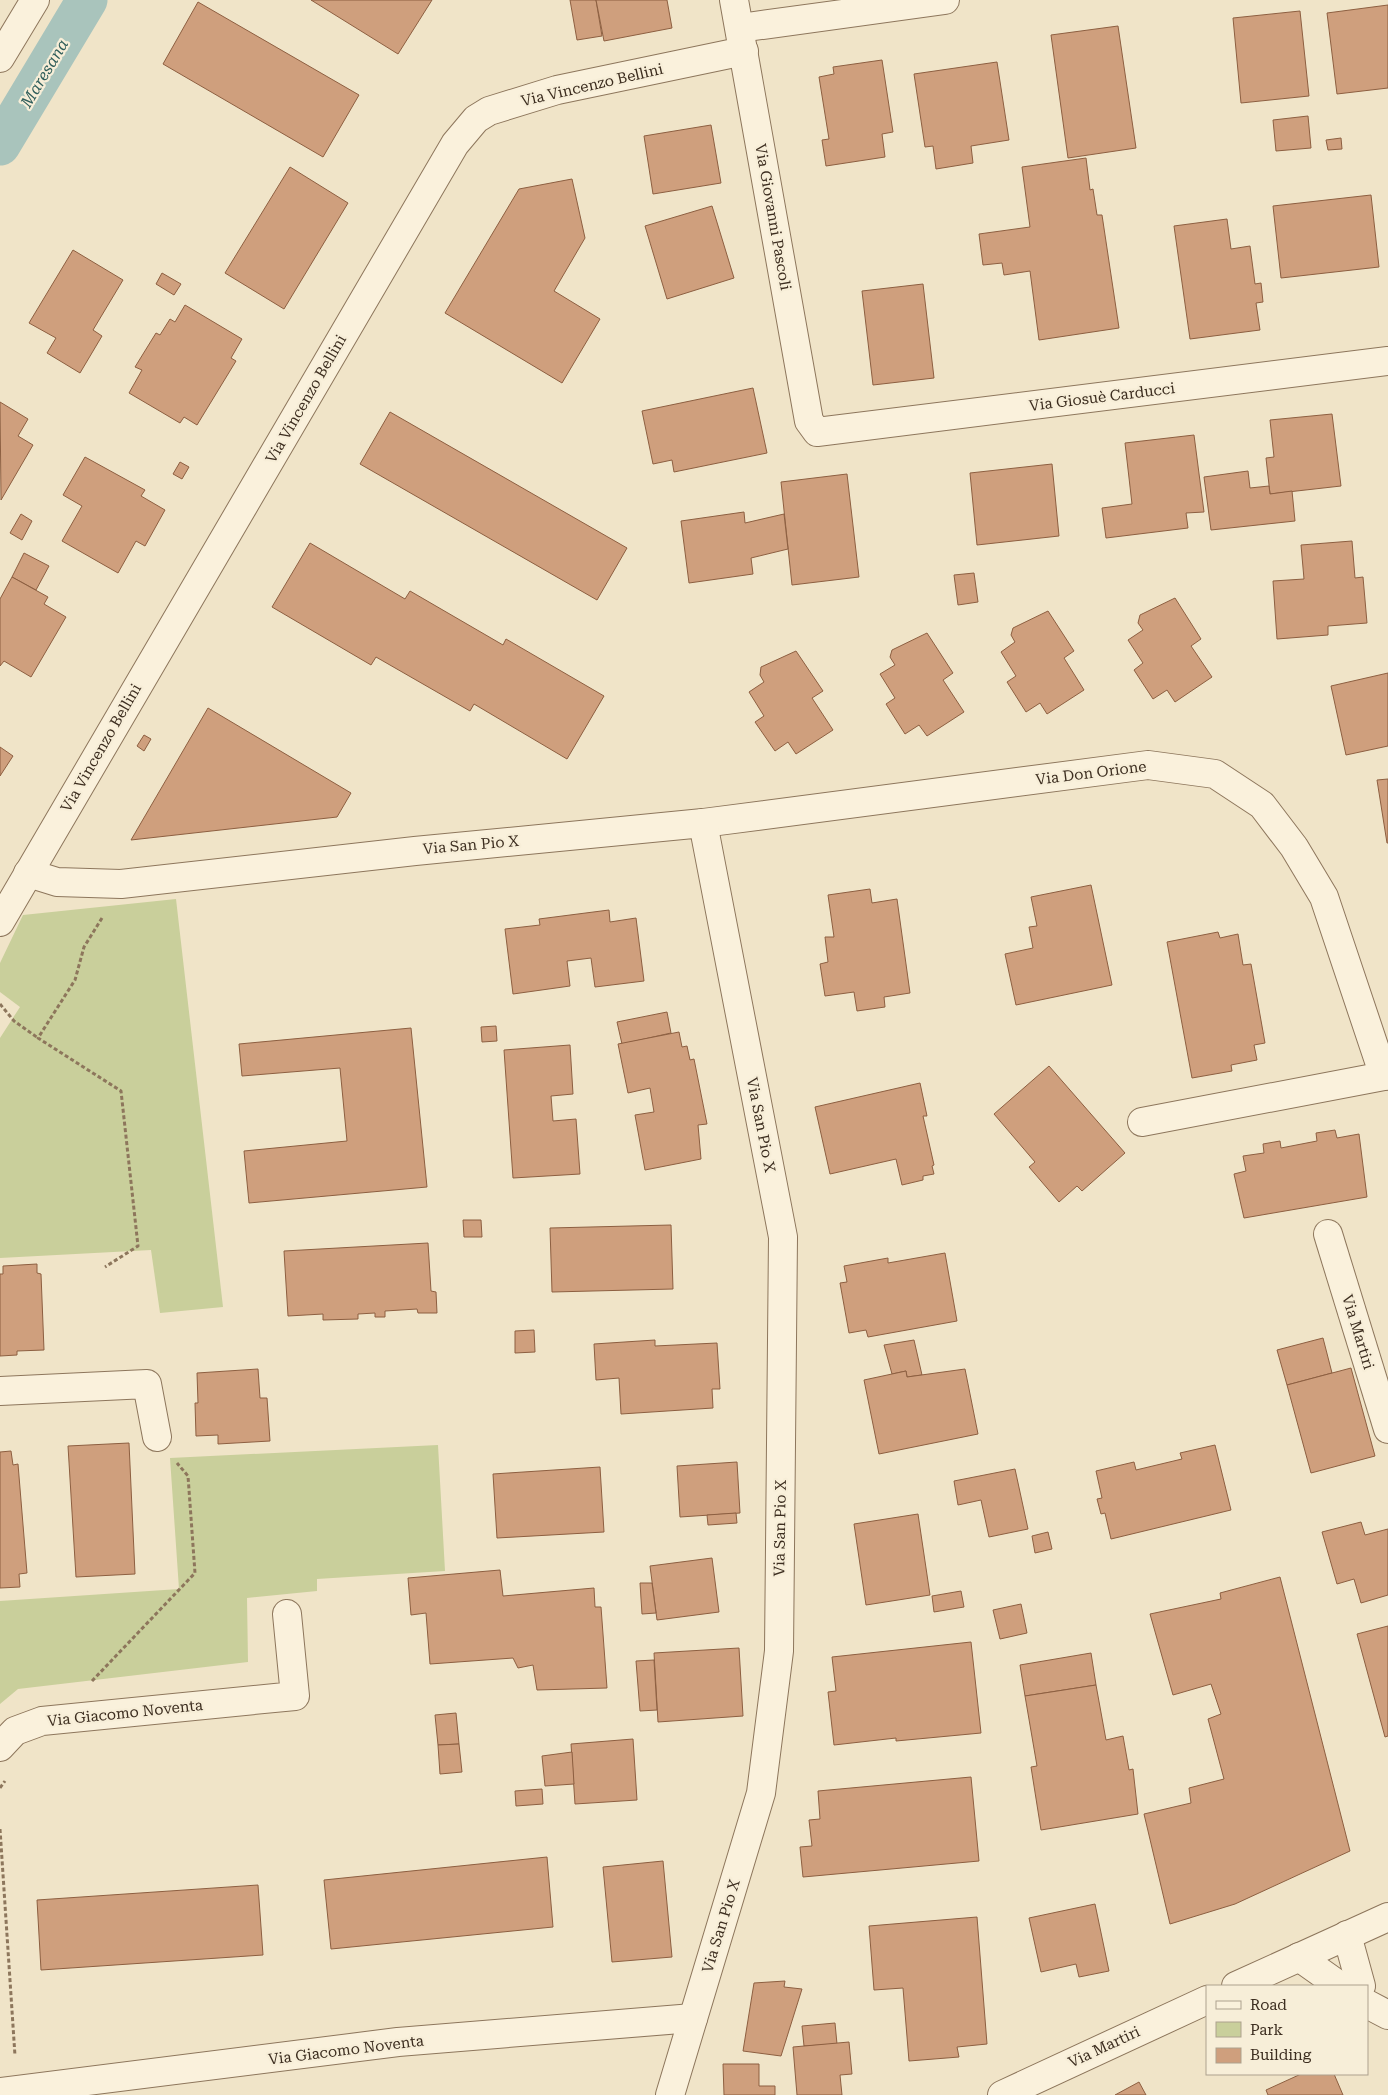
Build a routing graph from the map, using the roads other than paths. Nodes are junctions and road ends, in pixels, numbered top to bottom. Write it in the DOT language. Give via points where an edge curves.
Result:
graph roads {
  1 [pos="35,0"];
  2 [pos="734,0"];
  3 [pos="945,0"];
  4 [pos="742,39"];
  5 [pos="0,58"];
  6 [pos="1388,361"];
  7 [pos="816,432"];
  8 [pos="703,823"];
  9 [pos="28,873"];
  10 [pos="0,922"];
  11 [pos="1386,1076"];
  12 [pos="1142,1122"];
  13 [pos="1328,1234"];
  14 [pos="0,1390"];
  15 [pos="1388,1429"];
  16 [pos="157,1437"];
  17 [pos="287,1614"];
  18 [pos="0,1747"];
  19 [pos="1388,1917"];
  20 [pos="1347,1935"];
  21 [pos="1299,1957"];
  22 [pos="1238,1985"];
  23 [pos="1339,1985"];
  24 [pos="1361,1985"];
  25 [pos="1206,2000"];
  26 [pos="1368,2005"];
  27 [pos="1388,2015"];
  28 [pos="693,2018"];
  29 [pos="0,2092"];
  30 [pos="670,2095"];
  31 [pos="1002,2095"];
  1 -- 5 [label="street"];
  2 -- 4 [label="street, Via Giovanni Pascoli"];
  3 -- 4 [label="street, Via Vincenzo Bellini"];
  4 -- 7 [label="street, Via Giovanni Pascoli" via="809,421"];
  4 -- 9 [label="street, Via Vincenzo Bellini" via="556,90 489,111 476,119 455,144"];
  6 -- 7 [label="street, Via Giosuè Carducci"];
  8 -- 9 [label="street, Via San Pio X" via="415,850 121,884 57,882"];
  8 -- 11 [label="street, Via Don Orione" via="1148,765 1216,774 1262,805 1294,847 1324,897"];
  8 -- 28 [label="street, Via San Pio X" via="783,1237 779,1651 761,1793"];
  9 -- 10 [label="street, Via Vincenzo Bellini"];
  11 -- 12 [label="street, Via Don Orione"];
  13 -- 15 [label="street, Via Martiri"];
  14 -- 16 [label="street" via="147,1384"];
  17 -- 18 [label="street, Via Giacomo Noventa" via="295,1696 42,1722 15,1731"];
  19 -- 20 [label="street"];
  20 -- 21 [label="street"];
  20 -- 24 [label="street"];
  21 -- 22 [label="street"];
  21 -- 23 [label="street"];
  25 -- 31 [label="street, Via Martiri"];
  26 -- 27 [label="street"];
  28 -- 29 [label="street, Via Giacomo Noventa" via="398,2042"];
  28 -- 30 [label="street, Via San Pio X"];
}
